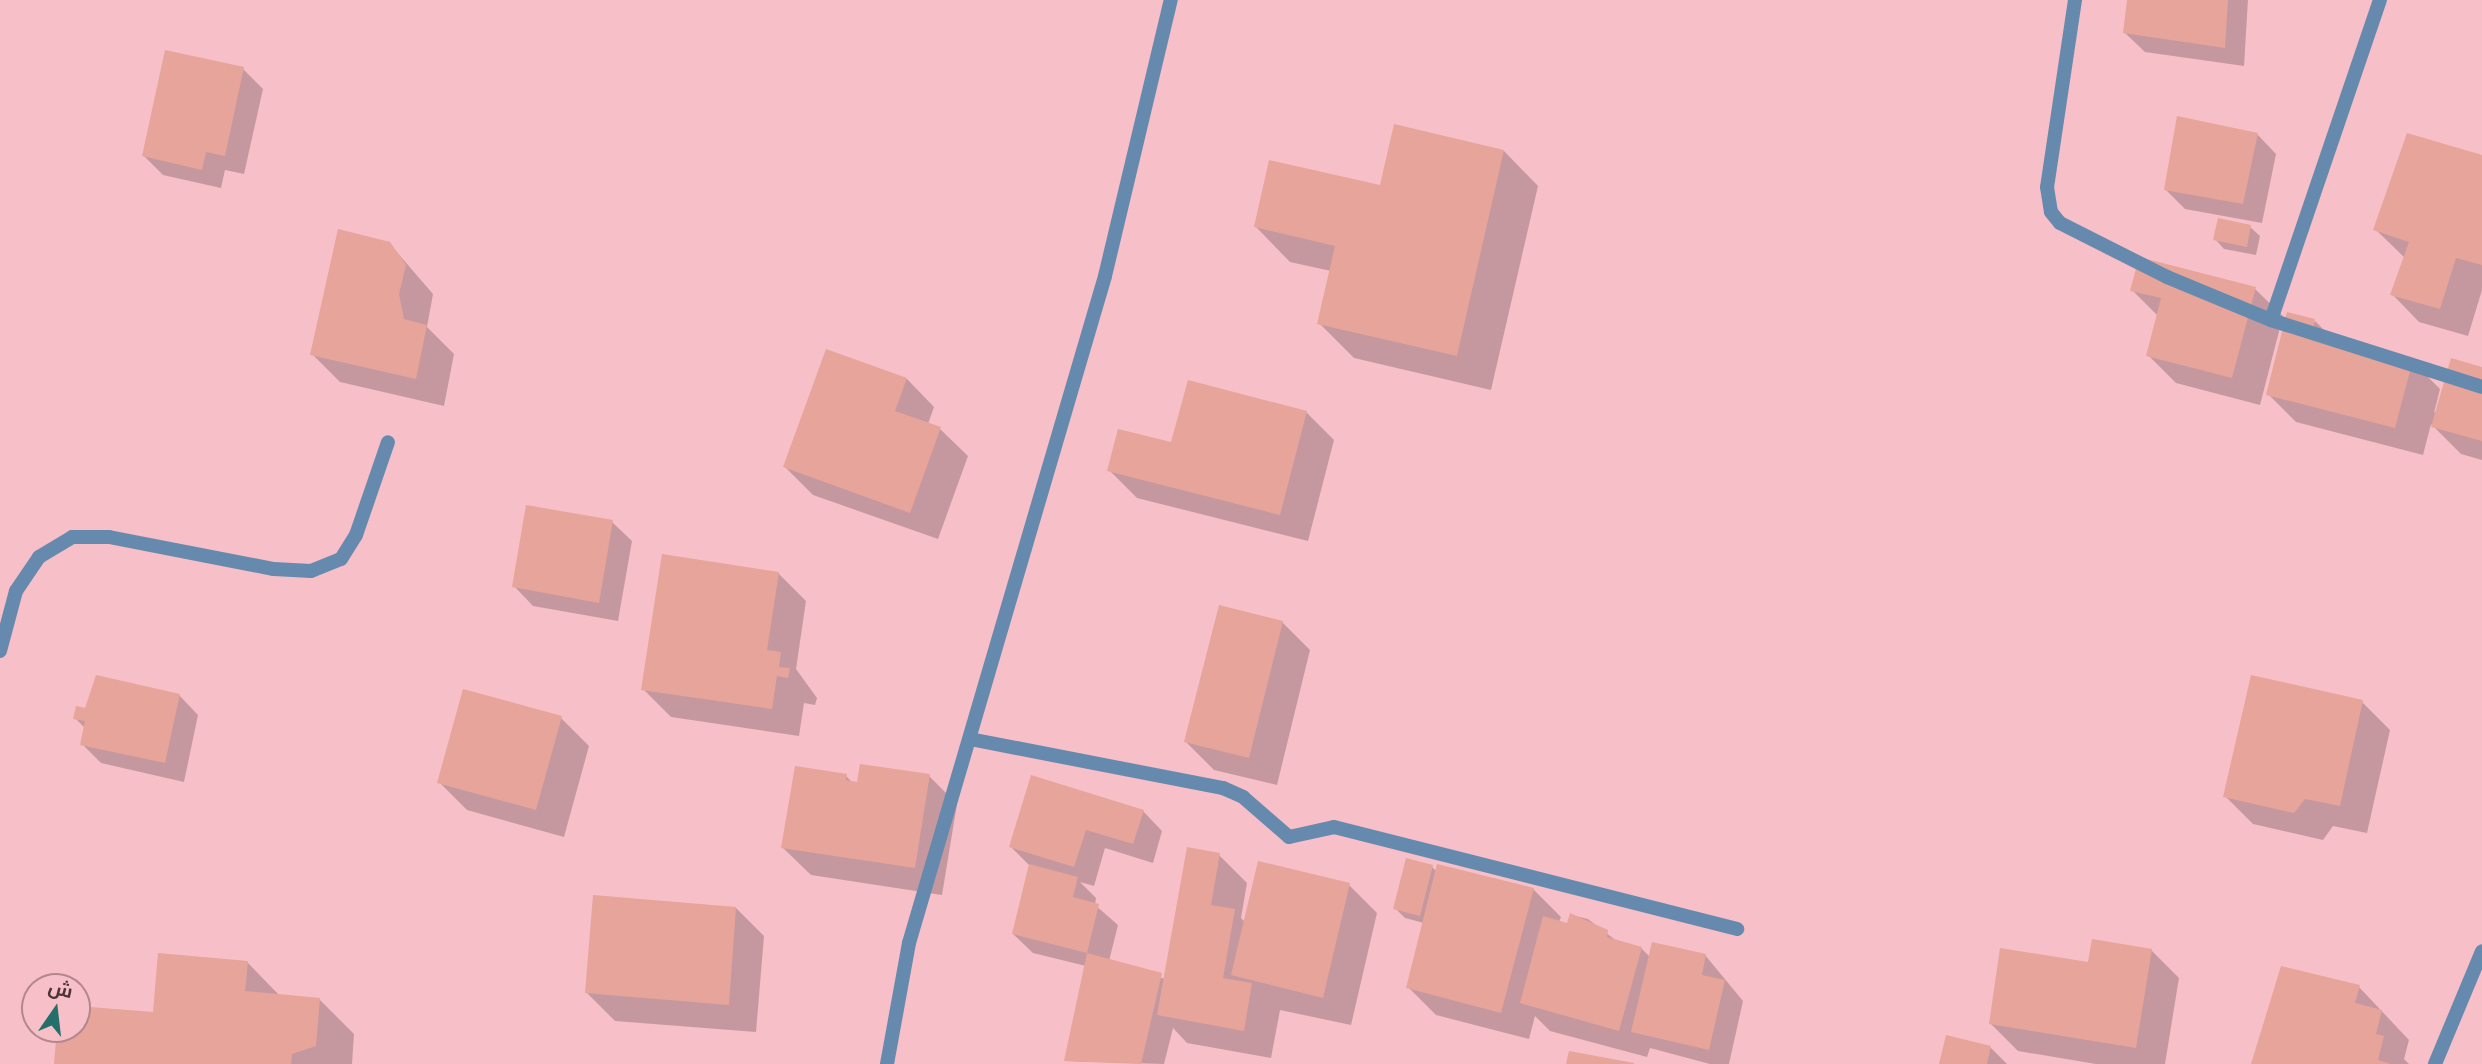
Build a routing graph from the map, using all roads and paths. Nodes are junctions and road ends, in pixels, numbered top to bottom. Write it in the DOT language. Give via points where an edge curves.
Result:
graph roads {
  1 [pos="1171,0"];
  2 [pos="2075,0"];
  3 [pos="2380,0"];
  4 [pos="2271,320"];
  5 [pos="2482,387"];
  6 [pos="388,442"];
  7 [pos="0,650"];
  8 [pos="970,739"];
  9 [pos="1737,929"];
  10 [pos="2482,951"];
  11 [pos="887,1064"];
  12 [pos="2435,1064"];
  1 -- 8 [label="street" via="1105,276"];
  2 -- 4 [label="street" via="2047,187 2051,212 2071,229 2167,277"];
  3 -- 4 [label="street"];
  4 -- 5 [label="street"];
  6 -- 7 [label="street" via="356,535 341,559 311,571 274,569 108,537 72,537 39,557 16,591"];
  8 -- 9 [label="street" via="1223,788 1243,797 1289,837 1334,827"];
  8 -- 11 [label="street" via="909,943"];
  10 -- 12 [label="street"];
}
